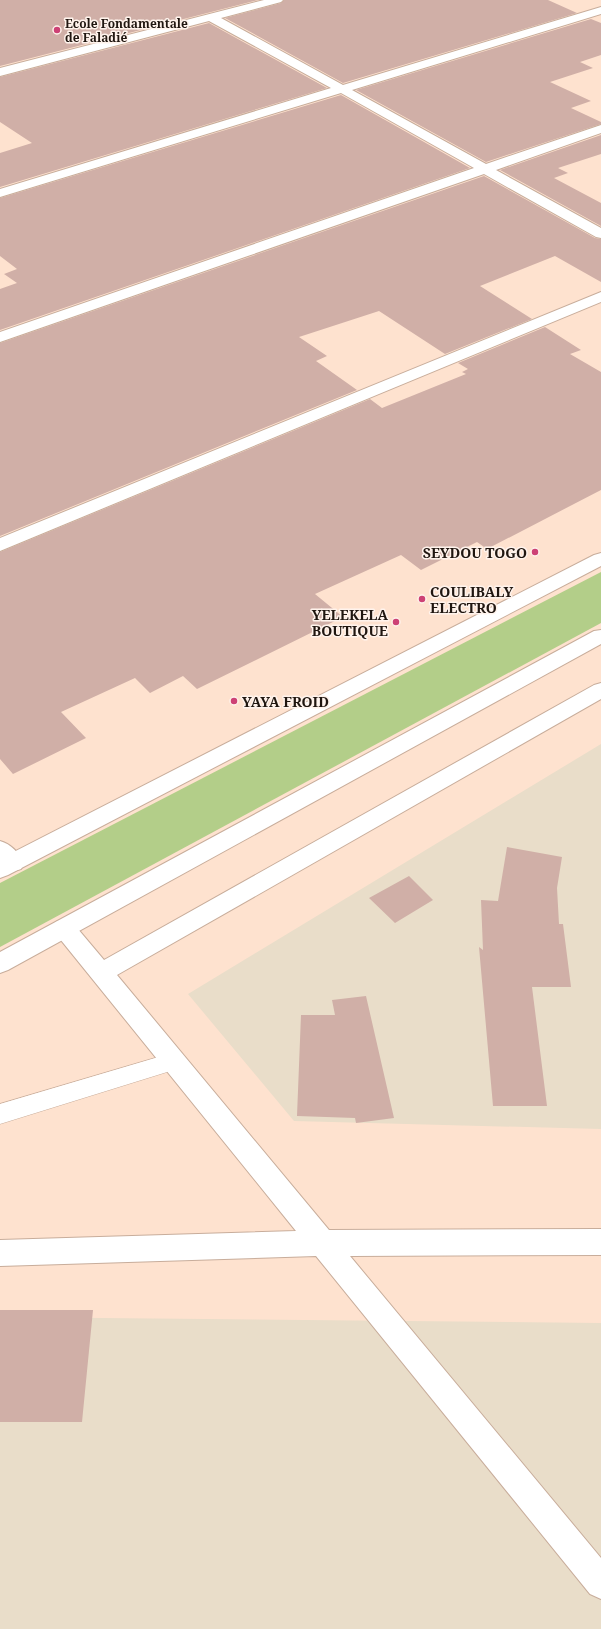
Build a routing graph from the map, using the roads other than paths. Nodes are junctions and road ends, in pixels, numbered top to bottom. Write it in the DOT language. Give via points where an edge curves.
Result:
graph roads {
  1 [pos="276,0"];
  2 [pos="601,10"];
  3 [pos="210,17"];
  4 [pos="0,72"];
  5 [pos="342,89"];
  6 [pos="601,129"];
  7 [pos="485,169"];
  8 [pos="0,193"];
  9 [pos="601,234"];
  10 [pos="601,297"];
  11 [pos="0,337"];
  12 [pos="0,544"];
  13 [pos="601,559"];
  14 [pos="601,636"];
  15 [pos="601,690"];
  16 [pos="4,860"];
  17 [pos="64,928"];
  18 [pos="0,963"];
  19 [pos="101,973"];
  20 [pos="172,1062"];
  21 [pos="0,1114"];
  22 [pos="601,1242"];
  23 [pos="322,1243"];
  24 [pos="0,1253"];
  25 [pos="601,1582"];
  1 -- 3 [label="street"];
  2 -- 5 [label="street"];
  3 -- 4 [label="street"];
  3 -- 5 [label="street"];
  5 -- 7 [label="street"];
  5 -- 8 [label="street"];
  6 -- 7 [label="street"];
  7 -- 9 [label="street"];
  7 -- 11 [label="street"];
  10 -- 12 [label="street"];
  13 -- 16 [label="street"];
  14 -- 17 [label="street"];
  15 -- 19 [label="street"];
  17 -- 18 [label="street"];
  17 -- 19 [label="street"];
  19 -- 20 [label="street"];
  20 -- 21 [label="lane"];
  20 -- 23 [label="street"];
  22 -- 23 [label="street"];
  23 -- 24 [label="street"];
  23 -- 25 [label="street"];
}
